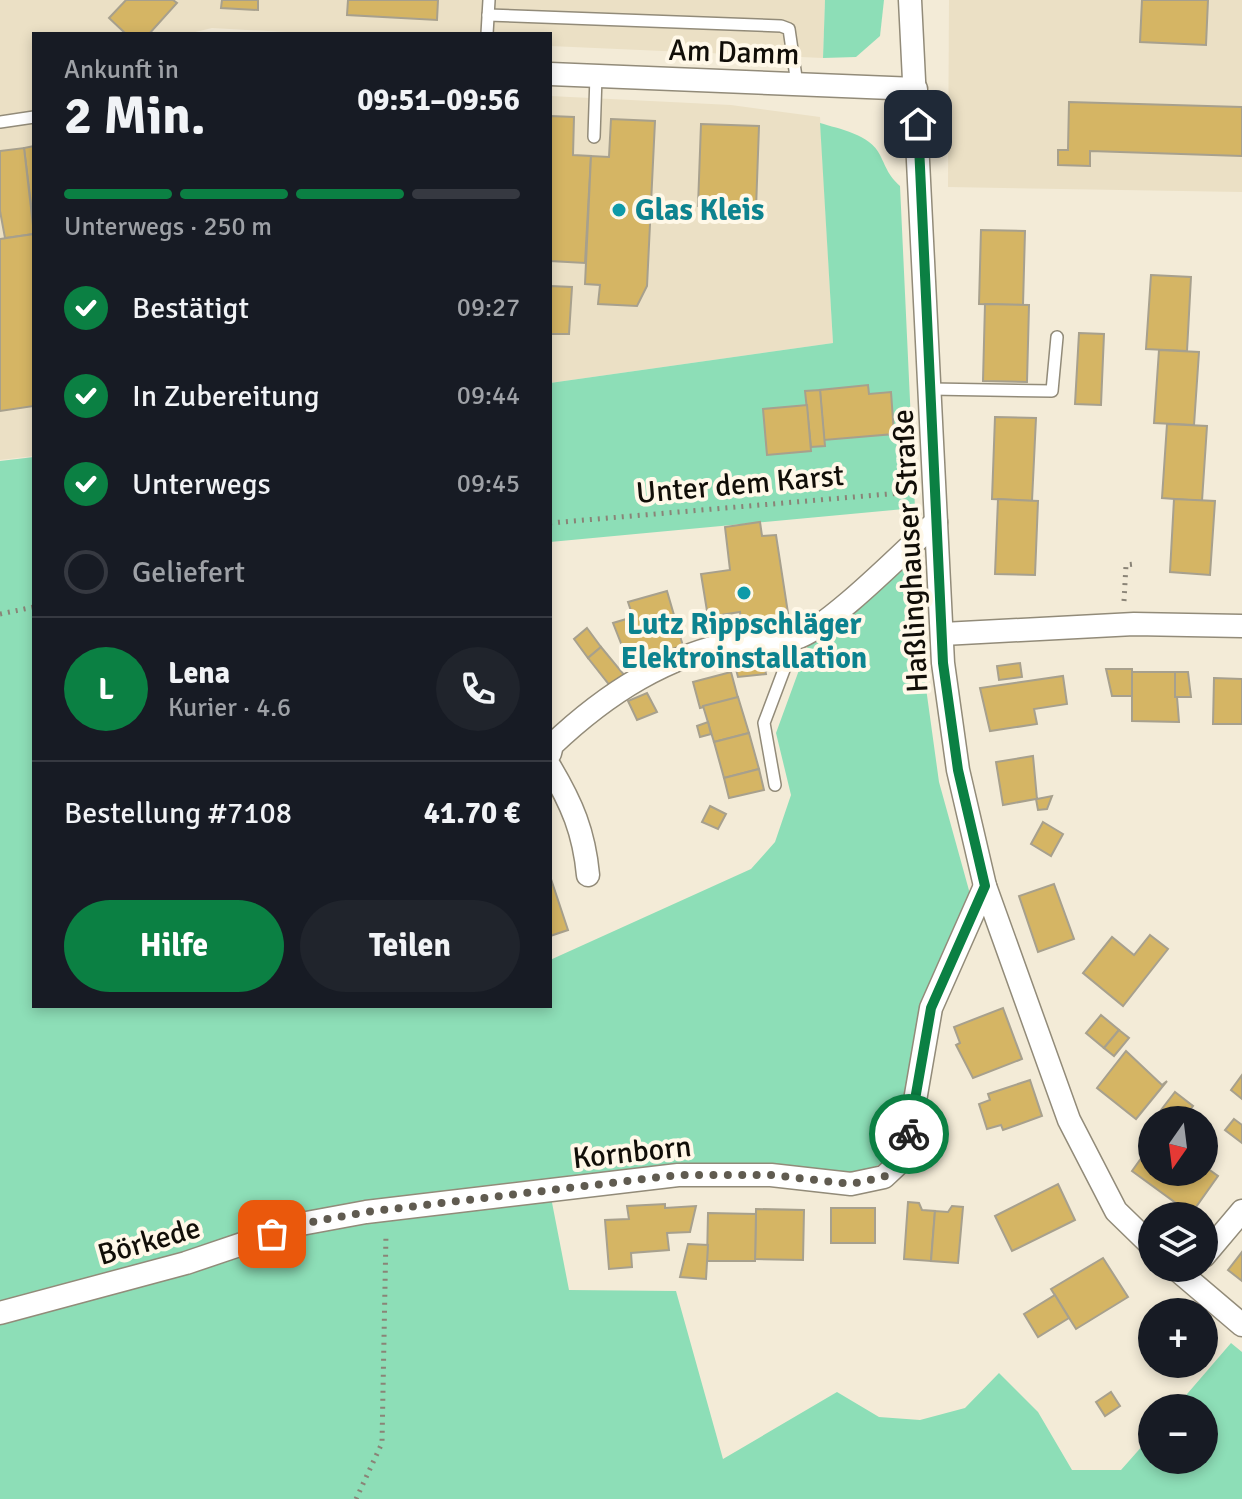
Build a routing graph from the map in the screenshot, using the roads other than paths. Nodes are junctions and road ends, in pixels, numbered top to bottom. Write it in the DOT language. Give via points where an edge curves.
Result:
graph roads {
  1 [pos="489,0"];
  2 [pos="910,0"];
  3 [pos="488,15"];
  4 [pos="487,32"];
  5 [pos="552,74"];
  6 [pos="596,76"];
  7 [pos="797,84"];
  8 [pos="916,89"];
  9 [pos="32,117"];
  10 [pos="0,122"];
  11 [pos="594,137"];
  12 [pos="1057,337"];
  13 [pos="931,389"];
  14 [pos="936,522"];
  15 [pos="1242,626"];
  16 [pos="943,634"];
  17 [pos="796,638"];
  18 [pos="552,745"];
  19 [pos="552,770"];
  20 [pos="775,785"];
  21 [pos="588,875"];
  22 [pos="985,886"];
  23 [pos="551,1191"];
  24 [pos="1242,1211"];
  25 [pos="1138,1232"];
  26 [pos="1218,1239"];
  27 [pos="1196,1282"];
  28 [pos="0,1313"];
  29 [pos="1242,1325"];
  1 -- 3 [label="lane"];
  2 -- 8 [label="street, Haßlinghauser Straße"];
  3 -- 4 [label="lane"];
  3 -- 7 [label="lane" via="781,26 789,29"];
  5 -- 6 [label="street, Am Damm"];
  6 -- 7 [label="street, Am Damm"];
  6 -- 11 [label="lane"];
  7 -- 8 [label="street, Am Damm"];
  8 -- 13 [label="street, Haßlinghauser Straße"];
  9 -- 10 [label="lane"];
  12 -- 13 [label="lane" via="1052,391"];
  13 -- 14 [label="street, Haßlinghauser Straße"];
  14 -- 16 [label="street, Haßlinghauser Straße"];
  14 -- 17 [label="street" via="822,624"];
  15 -- 16 [label="street" via="1134,624"];
  16 -- 22 [label="street, Haßlinghauser Straße" via="958,770"];
  17 -- 18 [label="street" via="744,641 684,654 616,690"];
  17 -- 20 [label="lane" via="764,723"];
  19 -- 21 [label="street" via="574,808"];
  22 -- 23 [label="street, Kornborn" via="931,1008 908,1141 900,1162 884,1177 851,1184 771,1175 678,1175"];
  22 -- 25 [label="street, Haßlinghauser Straße" via="1069,1120 1116,1211"];
  23 -- 28 [label="street, Börkede" via="301,1224 186,1263"];
  24 -- 26 [label="street"];
  27 -- 29 [label="street"];
}
